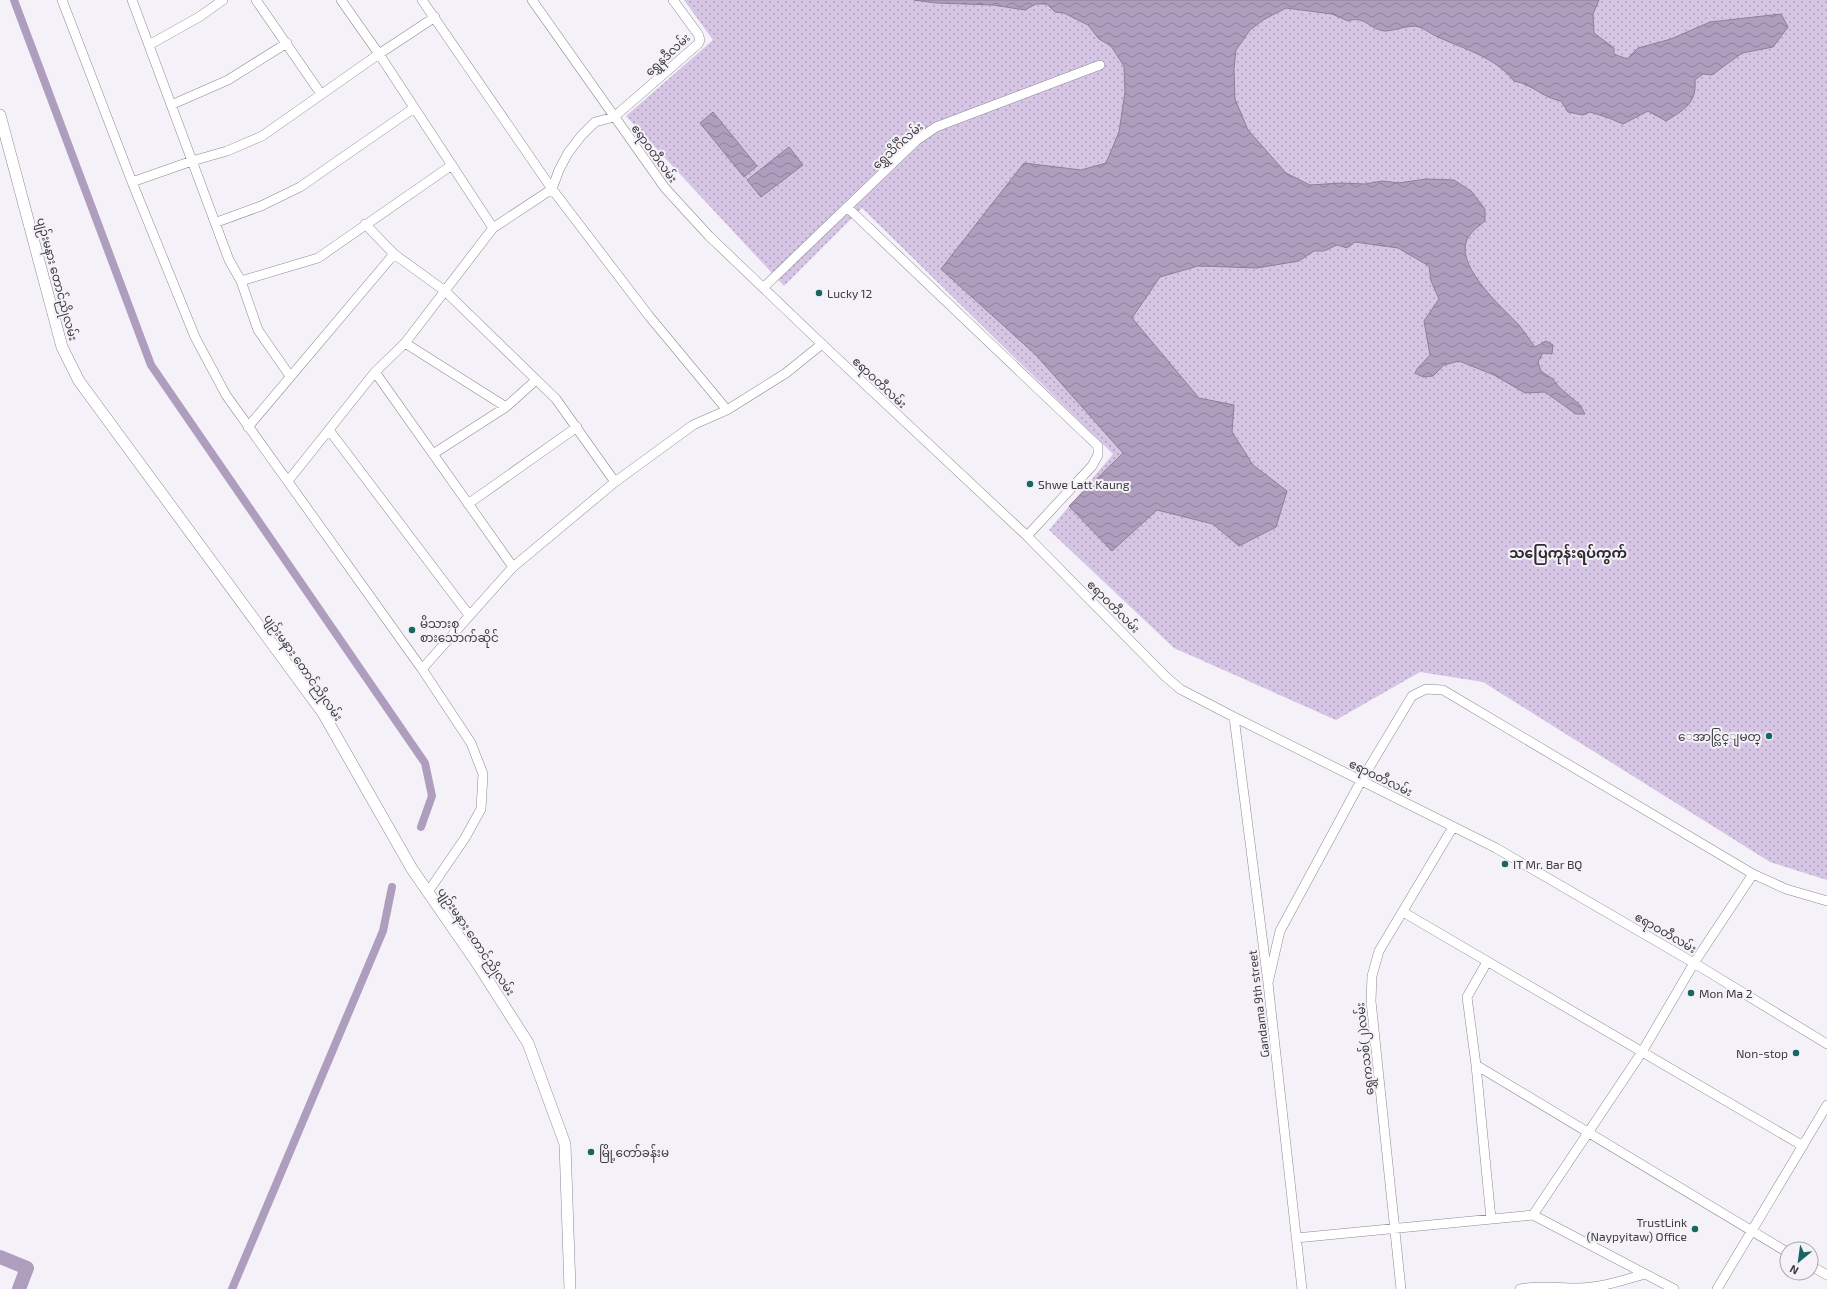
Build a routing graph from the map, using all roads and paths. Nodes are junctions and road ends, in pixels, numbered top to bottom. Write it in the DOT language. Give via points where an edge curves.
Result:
graph roads {
  1 [pos="62,0"];
  2 [pos="132,0"];
  3 [pos="223,0"];
  4 [pos="256,0"];
  5 [pos="341,0"];
  6 [pos="422,0"];
  7 [pos="532,0"];
  8 [pos="673,0"];
  9 [pos="435,17"];
  10 [pos="287,43"];
  11 [pos="149,45"];
  12 [pos="379,54"];
  13 [pos="1100,65"];
  14 [pos="321,94"];
  15 [pos="171,105"];
  16 [pos="414,108"];
  17 [pos="0,115"];
  18 [pos="614,117"];
  19 [pos="192,160"];
  20 [pos="452,165"];
  21 [pos="132,182"];
  22 [pos="552,189"];
  23 [pos="848,207"];
  24 [pos="217,222"];
  25 [pos="365,224"];
  26 [pos="493,228"];
  27 [pos="394,254"];
  28 [pos="241,281"];
  29 [pos="764,287"];
  30 [pos="444,291"];
  31 [pos="405,343"];
  32 [pos="822,344"];
  33 [pos="375,372"];
  34 [pos="290,376"];
  35 [pos="536,380"];
  36 [pos="506,408"];
  37 [pos="727,410"];
  38 [pos="248,427"];
  39 [pos="577,427"];
  40 [pos="329,430"];
  41 [pos="433,454"];
  42 [pos="288,482"];
  43 [pos="615,482"];
  44 [pos="468,504"];
  45 [pos="1027,536"];
  46 [pos="513,567"];
  47 [pos="469,615"];
  48 [pos="422,669"];
  49 [pos="1234,717"];
  50 [pos="1361,781"];
  51 [pos="1453,827"];
  52 [pos="1753,874"];
  53 [pos="428,892"];
  54 [pos="1827,901"];
  55 [pos="1402,912"];
  56 [pos="1487,962"];
  57 [pos="1694,963"];
  58 [pos="1268,982"];
  59 [pos="1827,1044"];
  60 [pos="1642,1052"];
  61 [pos="1476,1064"];
  62 [pos="1827,1105"];
  63 [pos="1589,1132"];
  64 [pos="1803,1146"];
  65 [pos="1533,1215"];
  66 [pos="1491,1219"];
  67 [pos="1395,1229"];
  68 [pos="1751,1231"];
  69 [pos="1296,1238"];
  70 [pos="1779,1247"];
  71 [pos="1645,1274"];
  72 [pos="570,1289"];
  73 [pos="1302,1289"];
  74 [pos="1401,1289"];
  75 [pos="1520,1289"];
  76 [pos="1674,1289"];
  77 [pos="1717,1289"];
  1 -- 21 [label="street"];
  2 -- 11 [label="street"];
  3 -- 11 [label="street" via="199,17"];
  4 -- 10 [label="street"];
  5 -- 12 [label="street"];
  6 -- 9 [label="street"];
  7 -- 18 [label="street, ဧရာဝတီလမ်း"];
  8 -- 18 [label="street, ရွှေနဒီလမ်း" via="698,34 698,44"];
  9 -- 12 [label="street"];
  9 -- 22 [label="street"];
  10 -- 14 [label="street"];
  10 -- 15 [label="street" via="228,80"];
  11 -- 15 [label="street"];
  12 -- 14 [label="street"];
  12 -- 16 [label="street"];
  13 -- 23 [label="street, ရွှေသိင်္ဂီလမ်း" via="936,127 917,140"];
  14 -- 19 [label="street" via="262,136 227,151"];
  15 -- 19 [label="street"];
  16 -- 20 [label="street"];
  16 -- 24 [label="street" via="300,187 261,206"];
  17 -- 53 [label="main road, ပျဉ်းမနား တောင်ညိုလမ်း" via="62,347 79,381 323,713 412,869"];
  18 -- 22 [label="street" via="596,122 581,136 559,170"];
  18 -- 29 [label="street, ဧရာဝတီလမ်း" via="665,188 709,236"];
  19 -- 21 [label="street"];
  19 -- 24 [label="street"];
  20 -- 25 [label="street"];
  20 -- 26 [label="street"];
  21 -- 38 [label="street" via="196,337 226,396"];
  22 -- 26 [label="street"];
  22 -- 37 [label="street" via="649,316"];
  23 -- 29 [label="street, ရွှေသိင်္ဂီလမ်း"];
  23 -- 45 [label="street" via="1098,446 1098,455 1092,466"];
  24 -- 28 [label="street" via="229,260"];
  25 -- 27 [label="street"];
  25 -- 28 [label="street" via="318,258"];
  26 -- 30 [label="street"];
  27 -- 30 [label="street"];
  27 -- 34 [label="street"];
  28 -- 34 [label="street" via="258,330"];
  29 -- 32 [label="street, ဧရာဝတီလမ်း"];
  30 -- 31 [label="street"];
  30 -- 35 [label="street"];
  31 -- 33 [label="street"];
  31 -- 36 [label="street"];
  32 -- 37 [label="street" via="786,373"];
  32 -- 45 [label="street, ဧရာဝတီလမ်း"];
  33 -- 40 [label="street"];
  33 -- 41 [label="street"];
  34 -- 38 [label="street"];
  35 -- 36 [label="street"];
  35 -- 39 [label="street" via="556,399"];
  36 -- 41 [label="street"];
  37 -- 43 [label="street" via="693,425"];
  38 -- 42 [label="street"];
  39 -- 43 [label="street"];
  39 -- 44 [label="street"];
  40 -- 42 [label="street"];
  40 -- 47 [label="street"];
  41 -- 44 [label="street"];
  42 -- 48 [label="street"];
  43 -- 46 [label="street"];
  44 -- 46 [label="street"];
  45 -- 49 [label="street, ဧရာဝတီလမ်း" via="1166,677 1180,689"];
  46 -- 47 [label="street"];
  47 -- 48 [label="street"];
  48 -- 53 [label="street" via="471,743 483,774 481,810"];
  49 -- 50 [label="street, ဧရာဝတီလမ်း"];
  49 -- 58 [label="street, Gandama 9th street"];
  50 -- 51 [label="street, ဧရာဝတီလမ်း"];
  50 -- 52 [label="street" via="1412,696 1426,689 1443,690"];
  50 -- 58 [label="street" via="1280,931"];
  51 -- 55 [label="street, ရွှေကသစ်(၂)လမ်း"];
  51 -- 57 [label="street, ဧရာဝတီလမ်း" via="1496,848"];
  52 -- 54 [label="street" via="1786,889"];
  52 -- 57 [label="street"];
  53 -- 72 [label="main road, ပျဉ်းမနား တောင်ညိုလမ်း" via="528,1043 565,1144"];
  55 -- 56 [label="street"];
  55 -- 67 [label="street, ရွှေကသစ်(၂)လမ်း" via="1379,951 1372,976 1371,1001"];
  56 -- 60 [label="street"];
  56 -- 61 [label="street" via="1466,997"];
  57 -- 59 [label="street, ဧရာဝတီလမ်း"];
  57 -- 60 [label="street"];
  58 -- 69 [label="street, Gandama 9th street"];
  60 -- 63 [label="street"];
  60 -- 64 [label="street"];
  61 -- 63 [label="street"];
  61 -- 66 [label="street"];
  62 -- 64 [label="street"];
  63 -- 65 [label="street"];
  63 -- 68 [label="street"];
  64 -- 68 [label="street"];
  65 -- 66 [label="street"];
  65 -- 71 [label="street"];
  66 -- 67 [label="street"];
  67 -- 69 [label="street"];
  67 -- 74 [label="street, ရွှေကသစ်(၂)လမ်း"];
  68 -- 70 [label="street"];
  68 -- 77 [label="street"];
  69 -- 73 [label="street, Gandama 9th street"];
  71 -- 75 [label="street" via="1592,1287 1534,1286"];
  71 -- 76 [label="street"];
}
